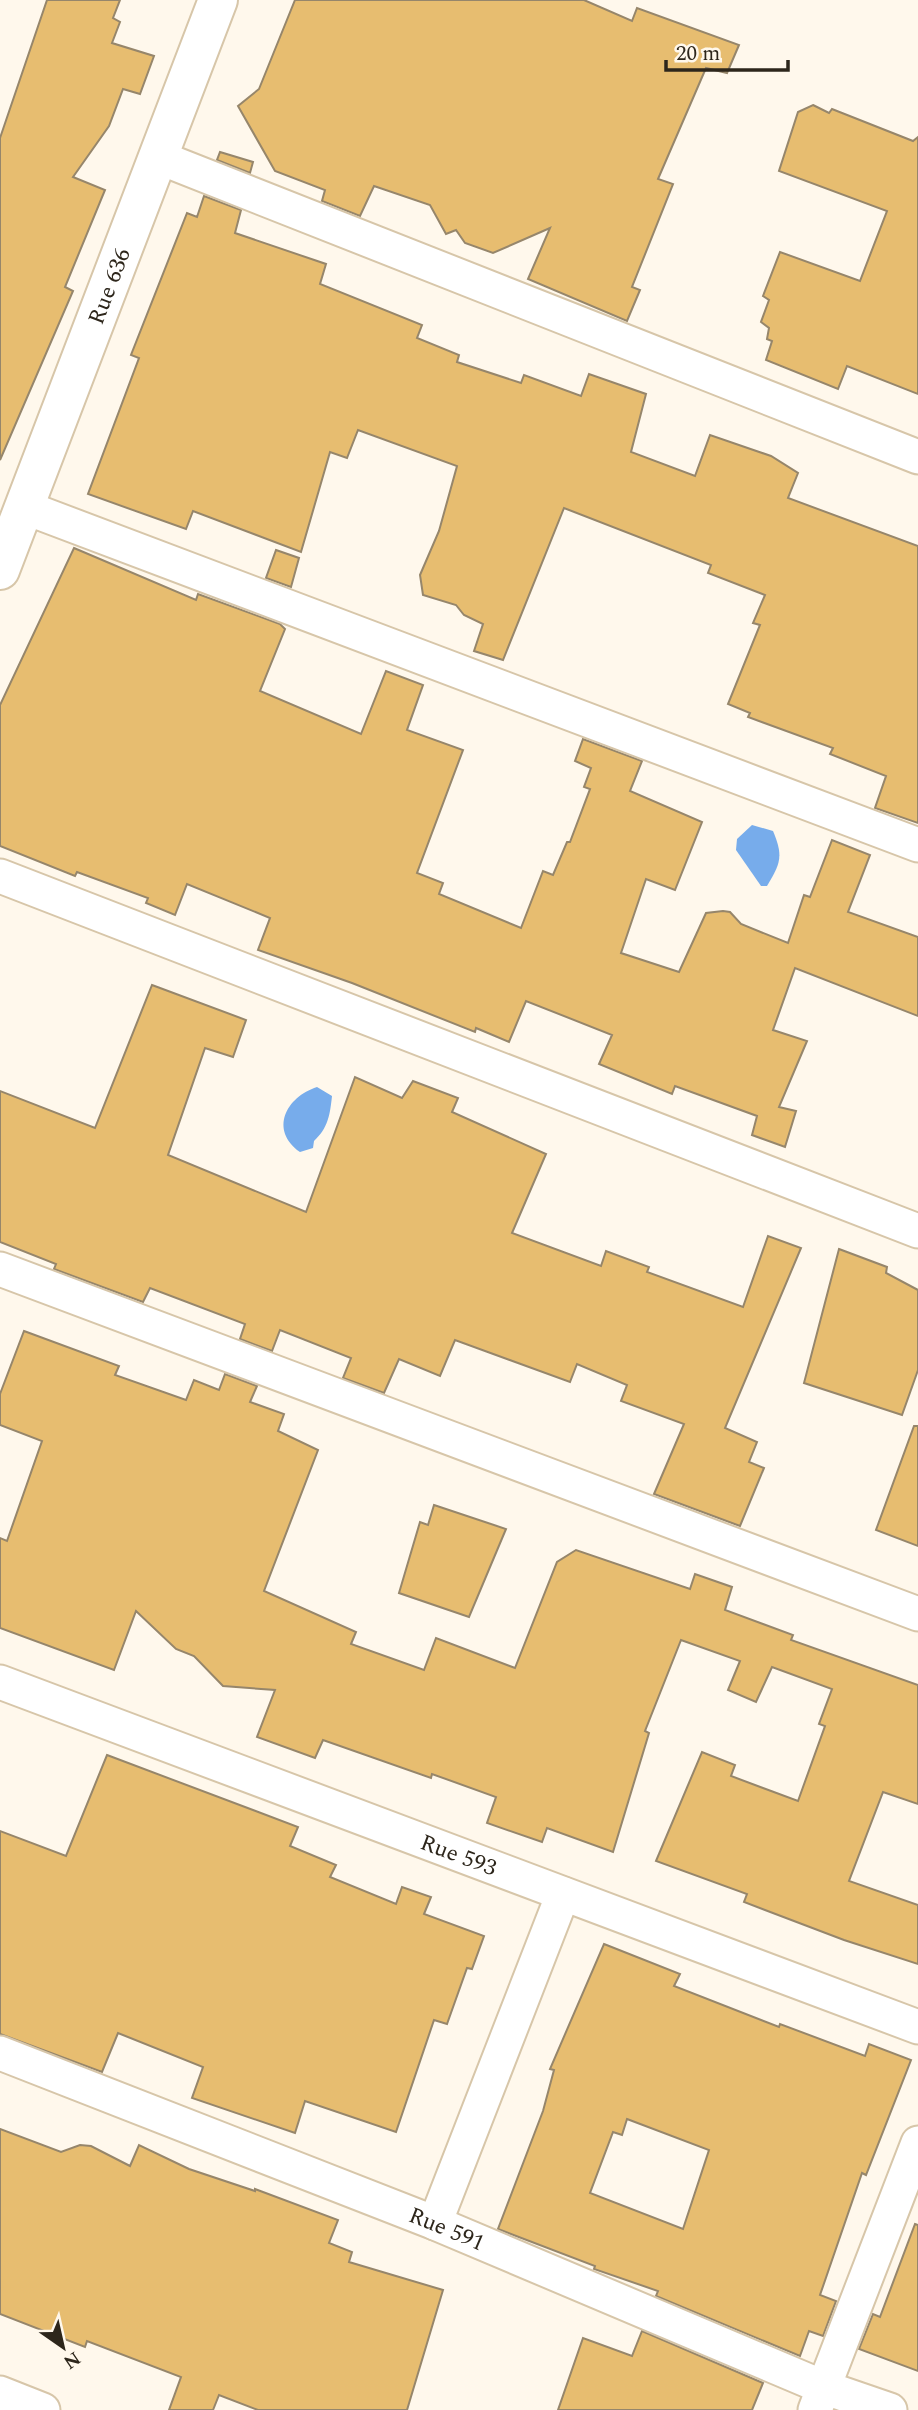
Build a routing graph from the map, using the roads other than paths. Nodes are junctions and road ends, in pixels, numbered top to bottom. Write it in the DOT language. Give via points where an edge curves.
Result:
graph roads {
  1 [pos="218,0"];
  2 [pos="158,157"];
  3 [pos="918,457"];
  4 [pos="24,507"];
  5 [pos="0,570"];
  6 [pos="918,845"];
  7 [pos="0,876"];
  8 [pos="918,1231"];
  9 [pos="0,1269"];
  10 [pos="918,1614"];
  11 [pos="0,1682"];
  12 [pos="563,1894"];
  13 [pos="918,2027"];
  14 [pos="0,2053"];
  15 [pos="918,2144"];
  16 [pos="435,2223"];
  17 [pos="0,2393"];
  18 [pos="819,2398"];
  19 [pos="43,2410"];
  20 [pos="890,2410"];
  1 -- 2 [label="street, Rue 636"];
  2 -- 3 [label="street"];
  2 -- 4 [label="street, Rue 636"];
  4 -- 5 [label="street, Rue 636"];
  4 -- 6 [label="street"];
  7 -- 8 [label="street"];
  9 -- 10 [label="street"];
  11 -- 12 [label="street, Rue 593"];
  12 -- 13 [label="street, Rue 593"];
  12 -- 16 [label="street"];
  14 -- 16 [label="street, Rue 591"];
  15 -- 18 [label="street"];
  16 -- 18 [label="street, Rue 591"];
  17 -- 19 [label="street"];
  18 -- 20 [label="street, Rue 591"];
}
